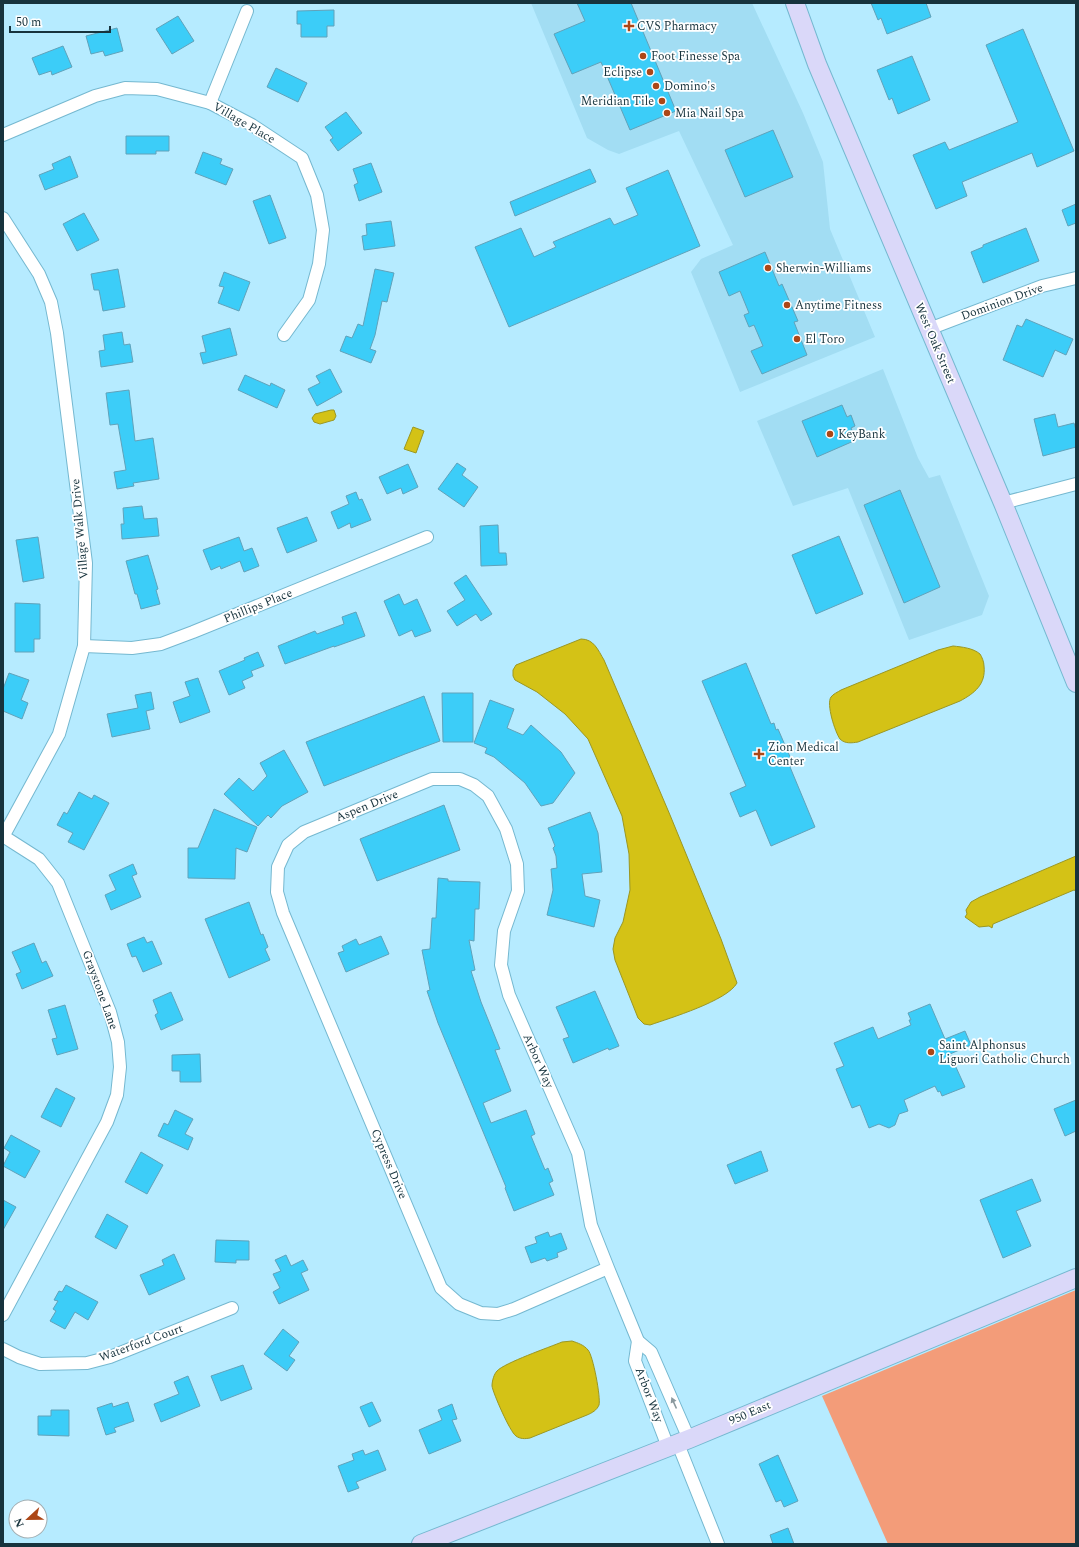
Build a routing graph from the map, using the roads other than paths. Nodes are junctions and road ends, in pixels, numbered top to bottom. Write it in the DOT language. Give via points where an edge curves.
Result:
graph roads {
  1 [pos="795,3"];
  2 [pos="247,11"];
  3 [pos="210,103"];
  4 [pos="3,135"];
  5 [pos="3,218"];
  6 [pos="1076,278"];
  7 [pos="929,329"];
  8 [pos="284,335"];
  9 [pos="1076,484"];
  10 [pos="1003,503"];
  11 [pos="427,537"];
  12 [pos="84,646"];
  13 [pos="1076,683"];
  14 [pos="474,785"];
  15 [pos="3,836"];
  16 [pos="278,867"];
  17 [pos="608,1268"];
  18 [pos="1076,1278"];
  19 [pos="232,1308"];
  20 [pos="3,1315"];
  21 [pos="638,1341"];
  22 [pos="3,1349"];
  23 [pos="678,1443"];
  24 [pos="421,1544"];
  25 [pos="718,1544"];
  1 -- 7 [label="main road, West Oak Street" via="817,64"];
  2 -- 3 [label="street"];
  3 -- 4 [label="street, Village Place" via="157,89 125,88 95,96"];
  3 -- 8 [label="street, Village Place" via="252,125 302,158 317,195 324,230 319,264 309,300"];
  5 -- 12 [label="street, Village Walk Drive" via="39,274 51,302 57,333 86,563"];
  6 -- 7 [label="street, Dominion Drive" via="1042,286"];
  7 -- 10 [label="main road, West Oak Street"];
  9 -- 10 [label="street"];
  10 -- 13 [label="main road, West Oak Street"];
  11 -- 12 [label="street, Phillips Place" via="161,644 132,648"];
  12 -- 15 [label="street, Village Walk Drive" via="59,734"];
  14 -- 16 [label="street, Aspen Drive" via="460,778 432,779 304,832 288,845"];
  14 -- 17 [label="street, Arbor Way" via="488,796 506,829 517,864 518,890 504,931 501,965 509,995 578,1153 591,1225"];
  15 -- 20 [label="street, Graystone Lane" via="39,859 58,883 110,1012 118,1042 120,1067 117,1095 107,1122"];
  16 -- 17 [label="street, Cypress Drive" via="277,892 284,913 441,1288 459,1304 481,1313 498,1314"];
  17 -- 21 [label="street, Arbor Way"];
  18 -- 23 [label="main road, 950 East"];
  19 -- 22 [label="street, Waterford Court" via="110,1357 87,1363 40,1364"];
  23 -- 21 [label="street, Arbor Way, one-way" via="650,1352"];
  21 -- 23 [label="street, Arbor Way" via="636,1361"];
  23 -- 24 [label="main road, 950 East"];
  23 -- 25 [label="street"];
}
